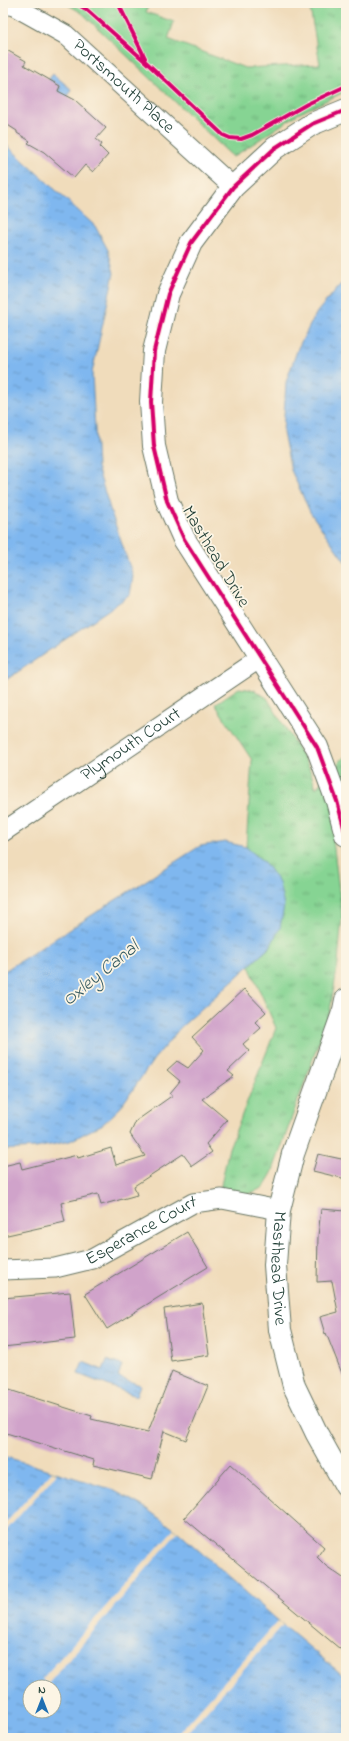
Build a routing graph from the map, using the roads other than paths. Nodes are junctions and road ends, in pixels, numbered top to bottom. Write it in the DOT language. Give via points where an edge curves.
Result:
graph roads {
  1 [pos="3,3"];
  2 [pos="346,110"];
  3 [pos="233,187"];
  4 [pos="260,658"];
  5 [pos="3,832"];
  6 [pos="346,835"];
  7 [pos="346,1000"];
  8 [pos="279,1210"];
  9 [pos="3,1270"];
  10 [pos="346,1486"];
  1 -- 3 [label="street, Portsmouth Place" via="14,6 66,35"];
  2 -- 3 [label="street, Masthead Drive" via="312,124 274,148"];
  3 -- 4 [label="street, Masthead Drive" via="191,243 168,294 154,352 150,402 154,446 167,501 184,539"];
  4 -- 5 [label="street, Plymouth Court"];
  4 -- 6 [label="street, Masthead Drive" via="317,747 337,801"];
  7 -- 8 [label="street, Masthead Drive" via="293,1154"];
  8 -- 9 [label="street, Esperance Court" via="222,1199 193,1203 92,1259 55,1268"];
  8 -- 10 [label="street, Masthead Drive" via="276,1266 280,1330 294,1386"];
}
